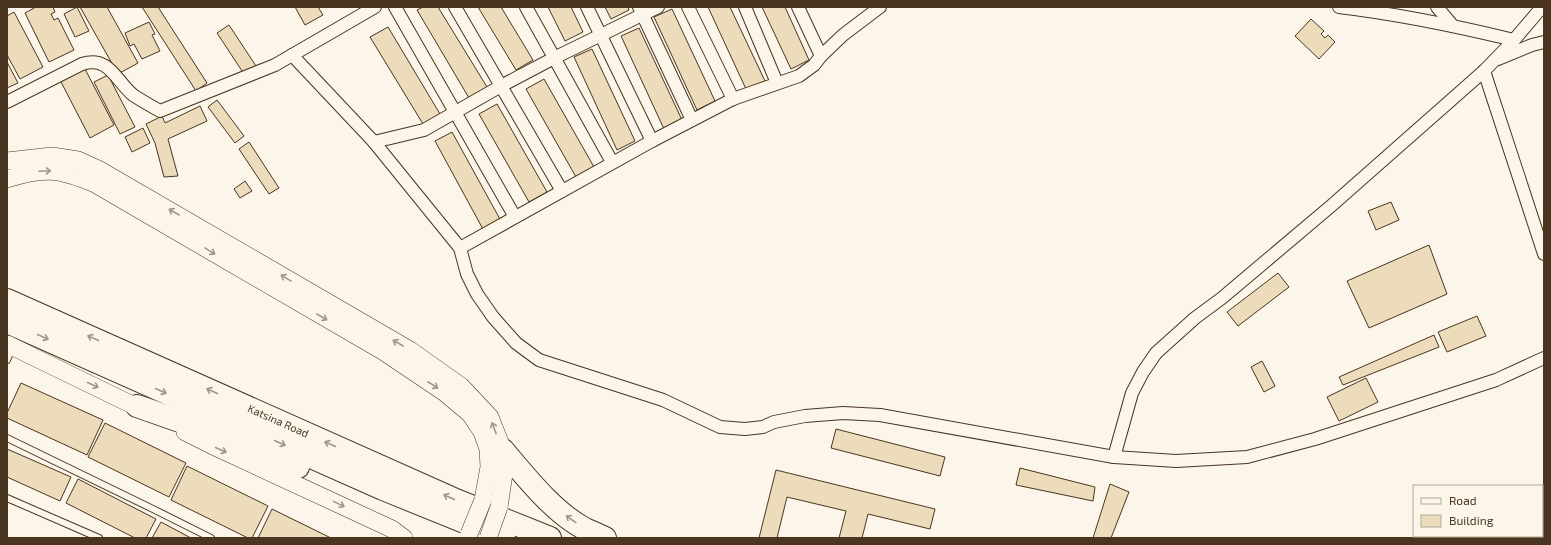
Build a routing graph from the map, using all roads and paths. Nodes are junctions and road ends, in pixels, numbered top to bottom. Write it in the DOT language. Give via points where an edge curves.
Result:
graph roads {
  1 [pos="375,7"];
  2 [pos="395,7"];
  3 [pos="455,7"];
  4 [pos="526,7"];
  5 [pos="588,7"];
  6 [pos="658,7"];
  7 [pos="688,7"];
  8 [pos="744,7"];
  9 [pos="798,7"];
  10 [pos="880,7"];
  11 [pos="1338,7"];
  12 [pos="1437,7"];
  13 [pos="1542,7"];
  14 [pos="641,11"];
  15 [pos="1454,26"];
  16 [pos="600,34"];
  17 [pos="1514,40"];
  18 [pos="1544,42"];
  19 [pos="292,55"];
  20 [pos="821,56"];
  21 [pos="554,58"];
  22 [pos="1488,66"];
  23 [pos="777,83"];
  24 [pos="500,86"];
  25 [pos="733,99"];
  26 [pos="7,102"];
  27 [pos="455,112"];
  28 [pos="692,120"];
  29 [pos="652,140"];
  30 [pos="374,142"];
  31 [pos="7,161"];
  32 [pos="612,162"];
  33 [pos="7,179"];
  34 [pos="562,191"];
  35 [pos="515,217"];
  36 [pos="460,248"];
  37 [pos="1544,254"];
  38 [pos="7,300"];
  39 [pos="7,322"];
  40 [pos="9,350"];
  41 [pos="1544,358"];
  42 [pos="136,406"];
  43 [pos="7,438"];
  44 [pos="503,450"];
  45 [pos="1114,458"];
  46 [pos="7,498"];
  47 [pos="440,512"];
  48 [pos="469,536"];
  49 [pos="99,538"];
  50 [pos="211,538"];
  51 [pos="404,538"];
  52 [pos="488,538"];
  53 [pos="504,538"];
  54 [pos="550,538"];
  55 [pos="605,538"];
  1 -- 19 [label="street"];
  2 -- 27 [label="street"];
  3 -- 24 [label="street"];
  4 -- 21 [label="street"];
  5 -- 16 [label="street"];
  6 -- 14 [label="street"];
  7 -- 25 [label="street"];
  8 -- 23 [label="street"];
  9 -- 20 [label="street"];
  10 -- 20 [label="street" via="843,35"];
  11 -- 15 [label="street"];
  12 -- 15 [label="street"];
  13 -- 17 [label="street"];
  14 -- 16 [label="street"];
  14 -- 28 [label="street"];
  15 -- 17 [label="street"];
  16 -- 21 [label="street"];
  16 -- 29 [label="street"];
  17 -- 22 [label="street"];
  18 -- 22 [label="street"];
  19 -- 26 [label="street" via="262,71 160,111 133,95 104,64 95,62 82,64"];
  19 -- 30 [label="street"];
  20 -- 23 [label="street" via="799,76"];
  21 -- 24 [label="street"];
  21 -- 32 [label="street"];
  22 -- 37 [label="street"];
  22 -- 45 [label="street" via="1331,206 1156,353 1132,393"];
  23 -- 25 [label="street"];
  24 -- 27 [label="street"];
  24 -- 34 [label="street"];
  25 -- 28 [label="street"];
  27 -- 30 [label="street" via="424,130"];
  27 -- 35 [label="street"];
  28 -- 29 [label="street"];
  29 -- 32 [label="street"];
  30 -- 36 [label="street"];
  44 -- 31 [label="main road, one-way" via="490,417 461,386 410,350 179,215 78,160 52,156"];
  32 -- 34 [label="street"];
  33 -- 48 [label="main road, one-way, bridge" via="47,170 70,174 95,184 384,352 446,393 470,414 482,432 488,449 483,500"];
  34 -- 35 [label="street"];
  35 -- 36 [label="street"];
  36 -- 45 [label="street" via="467,274 493,317 516,343 539,360 663,400 720,427 763,427 774,422 805,416 843,413 880,415"];
  54 -- 38 [label="highway, Katsina Road, one-way" via="458,501"];
  39 -- 47 [label="highway, Katsina Road, one-way"];
  40 -- 42 [label="main road, one-way"];
  41 -- 45 [label="street" via="1474,387 1315,439 1247,458 1176,461"];
  42 -- 47 [label="highway" via="292,464 371,500 411,511"];
  42 -- 51 [label="main road, one-way"];
  43 -- 50 [label="lane"];
  44 -- 52 [label="main road, bridge" via="505,467 499,506"];
  55 -- 44 [label="highway, one-way" via="584,529 561,512"];
  46 -- 49 [label="lane"];
  47 -- 53 [label="highway, Katsina Road"];
}
